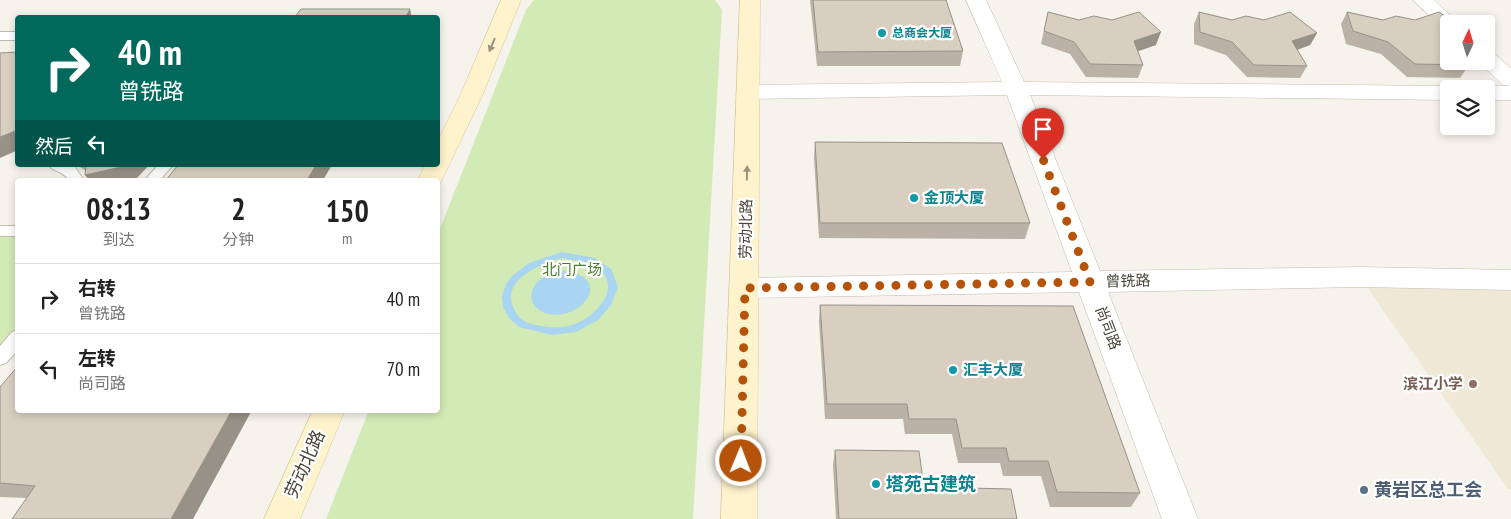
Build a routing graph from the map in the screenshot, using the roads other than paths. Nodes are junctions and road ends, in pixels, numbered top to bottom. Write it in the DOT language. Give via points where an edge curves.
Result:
graph roads {
  1 [pos="511,0"];
  2 [pos="750,0"];
  3 [pos="976,0"];
  4 [pos="1423,0"];
  5 [pos="1440,16"];
  6 [pos="0,36"];
  7 [pos="15,36"];
  8 [pos="1495,65"];
  9 [pos="1511,80"];
  10 [pos="1016,88"];
  11 [pos="749,92"];
  12 [pos="1440,93"];
  13 [pos="1495,93"];
  14 [pos="1511,93"];
  15 [pos="440,160"];
  16 [pos="62,167"];
  17 [pos="164,167"];
  18 [pos="76,178"];
  19 [pos="154,178"];
  20 [pos="0,231"];
  21 [pos="15,231"];
  22 [pos="1511,280"];
  23 [pos="1090,282"];
  24 [pos="745,288"];
  25 [pos="15,340"];
  26 [pos="0,358"];
  27 [pos="328,413"];
  28 [pos="282,519"];
  29 [pos="739,519"];
  30 [pos="1180,519"];
  1 -- 15 [label="main road, one-way"];
  2 -- 11 [label="main road, 劳动北路"];
  3 -- 10 [label="street, 尚司路"];
  4 -- 5 [label="street"];
  6 -- 7 [label="lane"];
  8 -- 9 [label="street"];
  10 -- 11 [label="street"];
  10 -- 12 [label="street"];
  10 -- 23 [label="street, 尚司路"];
  24 -- 11 [label="main road, 劳动北路, one-way"];
  13 -- 14 [label="street"];
  16 -- 18 [label="lane" via="69,169"];
  17 -- 19 [label="lane"];
  20 -- 21 [label="lane"];
  22 -- 23 [label="street, 曾铣路" via="1360,277"];
  23 -- 24 [label="street, 曾铣路"];
  23 -- 30 [label="street, 尚司路"];
  24 -- 29 [label="main road, 劳动北路"];
  25 -- 26 [label="lane"];
  27 -- 28 [label="main road, 劳动北路"];
}
